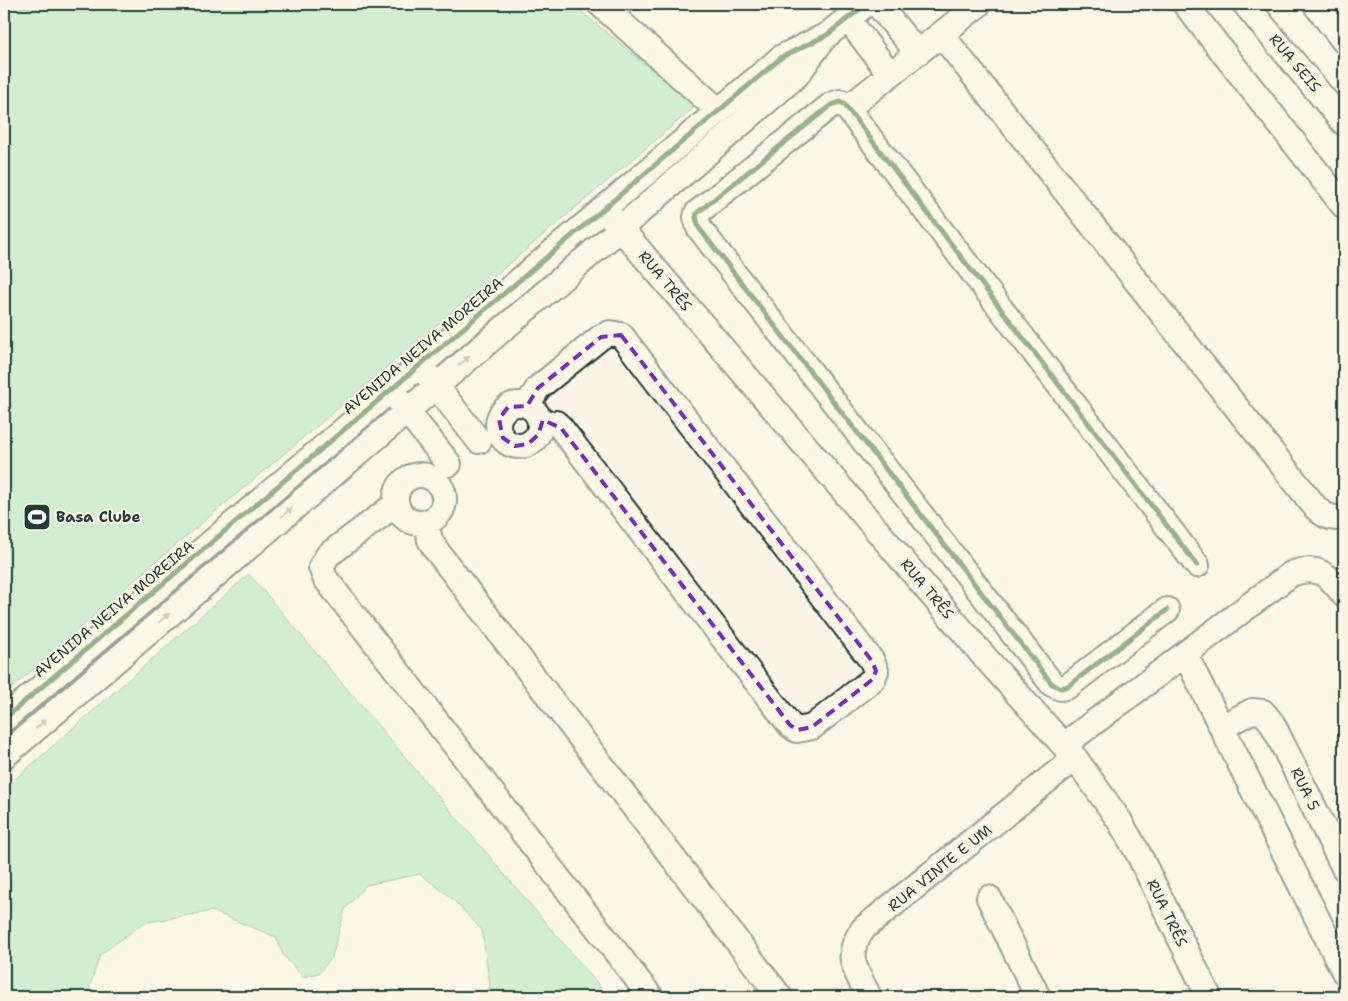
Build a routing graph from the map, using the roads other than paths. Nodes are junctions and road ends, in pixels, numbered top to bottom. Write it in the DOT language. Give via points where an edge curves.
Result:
graph roads {
  1 [pos="600,4"];
  2 [pos="866,4"];
  3 [pos="877,4"];
  4 [pos="979,4"];
  5 [pos="1185,4"];
  6 [pos="1245,4"];
  7 [pos="1315,4"];
  8 [pos="848,19"];
  9 [pos="942,34"];
  10 [pos="827,35"];
  11 [pos="1344,41"];
  12 [pos="918,53"];
  13 [pos="890,74"];
  14 [pos="848,108"];
  15 [pos="719,111"];
  16 [pos="1344,123"];
  17 [pos="1344,206"];
  18 [pos="604,209"];
  19 [pos="621,228"];
  20 [pos="419,366"];
  21 [pos="435,385"];
  22 [pos="391,390"];
  23 [pos="406,410"];
  24 [pos="534,414"];
  25 [pos="489,436"];
  26 [pos="440,471"];
  27 [pos="396,504"];
  28 [pos="1344,517"];
  29 [pos="426,522"];
  30 [pos="1197,564"];
  31 [pos="1344,595"];
  32 [pos="1167,610"];
  33 [pos="1185,654"];
  34 [pos="4,719"];
  35 [pos="1222,727"];
  36 [pos="1069,752"];
  37 [pos="4,756"];
  38 [pos="1344,868"];
  39 [pos="988,898"];
  40 [pos="1344,972"];
  41 [pos="651,997"];
  42 [pos="780,997"];
  43 [pos="869,997"];
  44 [pos="1038,997"];
  45 [pos="1209,997"];
  1 -- 15 [label="street"];
  2 -- 8 [label="street, AVENIDA NEIVA MOREIRA"];
  3 -- 12 [label="street"];
  4 -- 9 [label="street"];
  5 -- 17 [label="street"];
  6 -- 16 [label="street, RUA SEIS"];
  7 -- 11 [label="street"];
  8 -- 10 [label="street, AVENIDA NEIVA MOREIRA"];
  8 -- 13 [label="street"];
  9 -- 12 [label="street"];
  9 -- 28 [label="street" via="1316,508 1326,516"];
  10 -- 15 [label="street, AVENIDA NEIVA MOREIRA" via="782,57"];
  10 -- 19 [label="street, AVENIDA NEIVA MOREIRA" via="797,75"];
  12 -- 13 [label="street"];
  13 -- 14 [label="street"];
  14 -- 30 [label="street"];
  14 -- 32 [label="street" via="840,102 831,105 700,210 696,217 699,228 1052,684 1061,688 1068,686"];
  15 -- 18 [label="street, AVENIDA NEIVA MOREIRA"];
  18 -- 19 [label="street, RUA TRÊS"];
  18 -- 20 [label="street, AVENIDA NEIVA MOREIRA"];
  21 -- 19 [label="street, AVENIDA NEIVA MOREIRA, one-way"];
  19 -- 36 [label="street, RUA TRÊS"];
  20 -- 21 [label="street"];
  20 -- 22 [label="street, AVENIDA NEIVA MOREIRA"];
  21 -- 23 [label="street, AVENIDA NEIVA MOREIRA"];
  21 -- 25 [label="street"];
  22 -- 23 [label="street"];
  22 -- 34 [label="street, AVENIDA NEIVA MOREIRA"];
  23 -- 26 [label="street"];
  37 -- 23 [label="street, AVENIDA NEIVA MOREIRA, one-way"];
  24 -- 24 [label="street" via="561,428 790,726 797,730 812,727 873,679 876,671 872,661 621,335 610,333 601,337 538,388"];
  24 -- 25 [label="street" via="521,404 508,408"];
  24 -- 25 [label="street" via="538,435 534,441 522,446"];
  25 -- 26 [label="street"];
  26 -- 27 [label="street" via="409,478 398,489"];
  26 -- 29 [label="street" via="443,506 440,513"];
  27 -- 29 [label="street" via="404,518 411,522"];
  27 -- 41 [label="street" via="328,555 321,567 325,578"];
  29 -- 42 [label="street" via="436,550"];
  31 -- 33 [label="street, RUA VINTE E UM" via="1333,580 1323,574 1302,570 1291,574"];
  33 -- 35 [label="street"];
  33 -- 36 [label="street, RUA VINTE E UM"];
  35 -- 38 [label="street, RUA 5" via="1252,711 1263,712 1272,723"];
  35 -- 40 [label="street"];
  36 -- 43 [label="street, RUA VINTE E UM" via="864,928 855,940 851,954"];
  36 -- 45 [label="street, RUA TRÊS" via="1119,820 1138,853"];
  39 -- 44 [label="street"];
}
